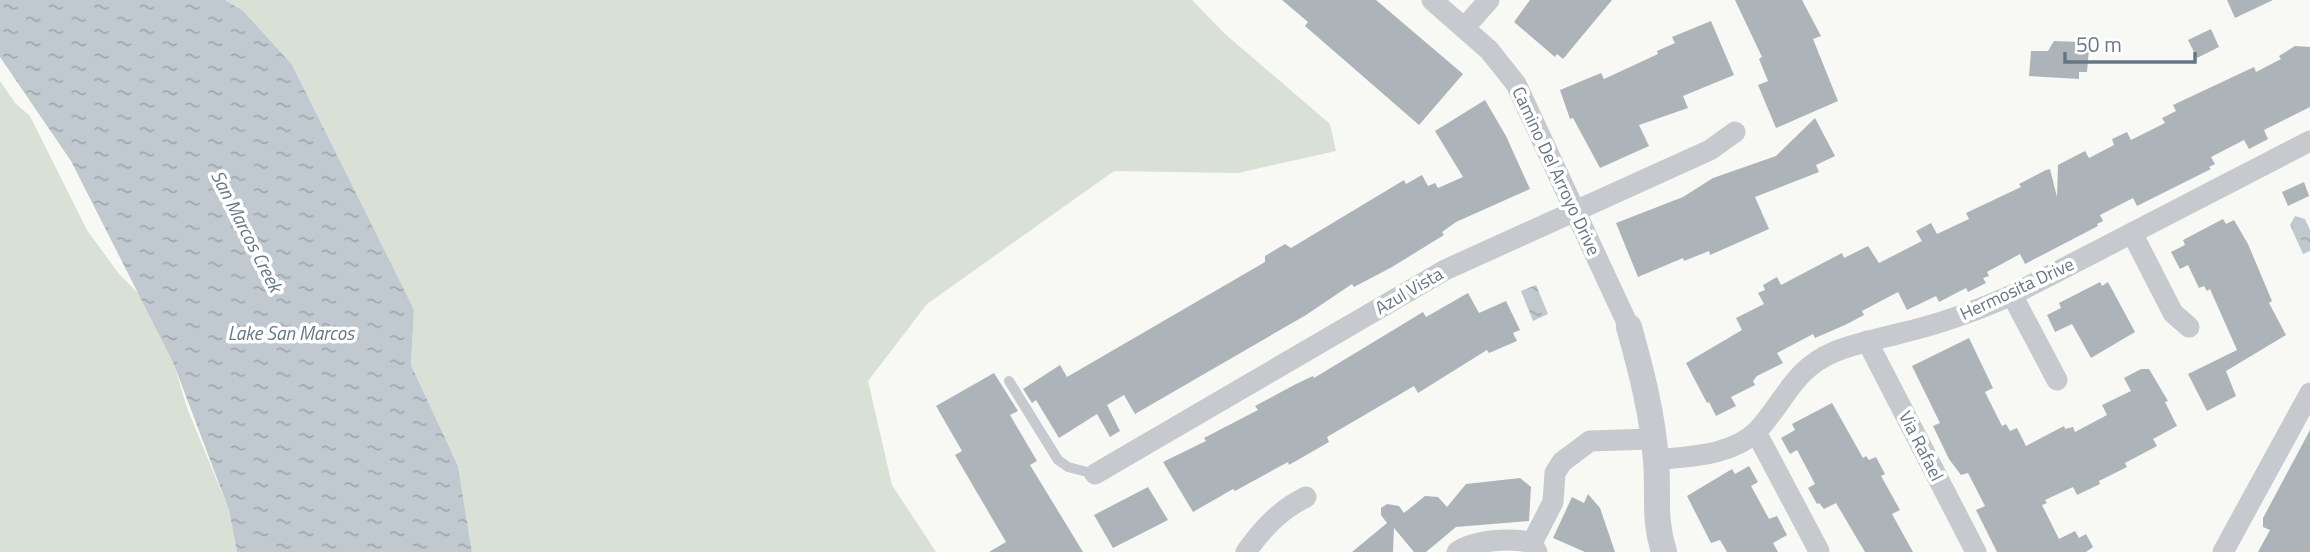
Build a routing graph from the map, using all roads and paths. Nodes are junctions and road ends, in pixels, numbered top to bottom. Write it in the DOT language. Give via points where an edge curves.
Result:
graph roads {
  1 [pos="1432,0"];
  2 [pos="1489,0"];
  3 [pos="1464,28"];
  4 [pos="1735,132"];
  5 [pos="2310,141"];
  6 [pos="1574,209"];
  7 [pos="2132,233"];
  8 [pos="2012,295"];
  9 [pos="1629,327"];
  10 [pos="2189,327"];
  11 [pos="1867,341"];
  12 [pos="2057,380"];
  13 [pos="1009,381"];
  14 [pos="2310,393"];
  15 [pos="1756,432"];
  16 [pos="1654,450"];
  17 [pos="1095,474"];
  18 [pos="1306,497"];
  19 [pos="1535,547"];
  20 [pos="1819,551"];
  21 [pos="1246,552"];
  22 [pos="1457,552"];
  23 [pos="1664,552"];
  24 [pos="1976,552"];
  25 [pos="2223,552"];
  1 -- 3 [label="street, Camino Del Arroyo Drive"];
  2 -- 3 [label="street"];
  3 -- 6 [label="street, Camino Del Arroyo Drive" via="1516,84"];
  4 -- 6 [label="street, Azul Vista" via="1710,150"];
  5 -- 7 [label="street, Hermosita Drive"];
  6 -- 9 [label="street, Camino Del Arroyo Drive"];
  6 -- 17 [label="street, Azul Vista" via="1445,270"];
  7 -- 8 [label="street, Hermosita Drive"];
  7 -- 10 [label="street" via="2173,313"];
  8 -- 11 [label="street, Hermosita Drive" via="1962,317"];
  8 -- 12 [label="street"];
  9 -- 16 [label="street"];
  11 -- 15 [label="street, Hermosita Drive" via="1832,353 1807,369 1785,390"];
  11 -- 24 [label="street, Via Rafael"];
  13 -- 17 [label="lane" via="1058,460"];
  14 -- 25 [label="street"];
  15 -- 16 [label="street, Hermosita Drive" via="1707,454"];
  15 -- 20 [label="street"];
  16 -- 19 [label="street, Hermosita Drive" via="1590,441 1562,462 1555,473 1553,502"];
  16 -- 23 [label="street" via="1656,525"];
  18 -- 21 [label="street" via="1264,526"];
  19 -- 22 [label="street" via="1520,540 1465,546"];
}
